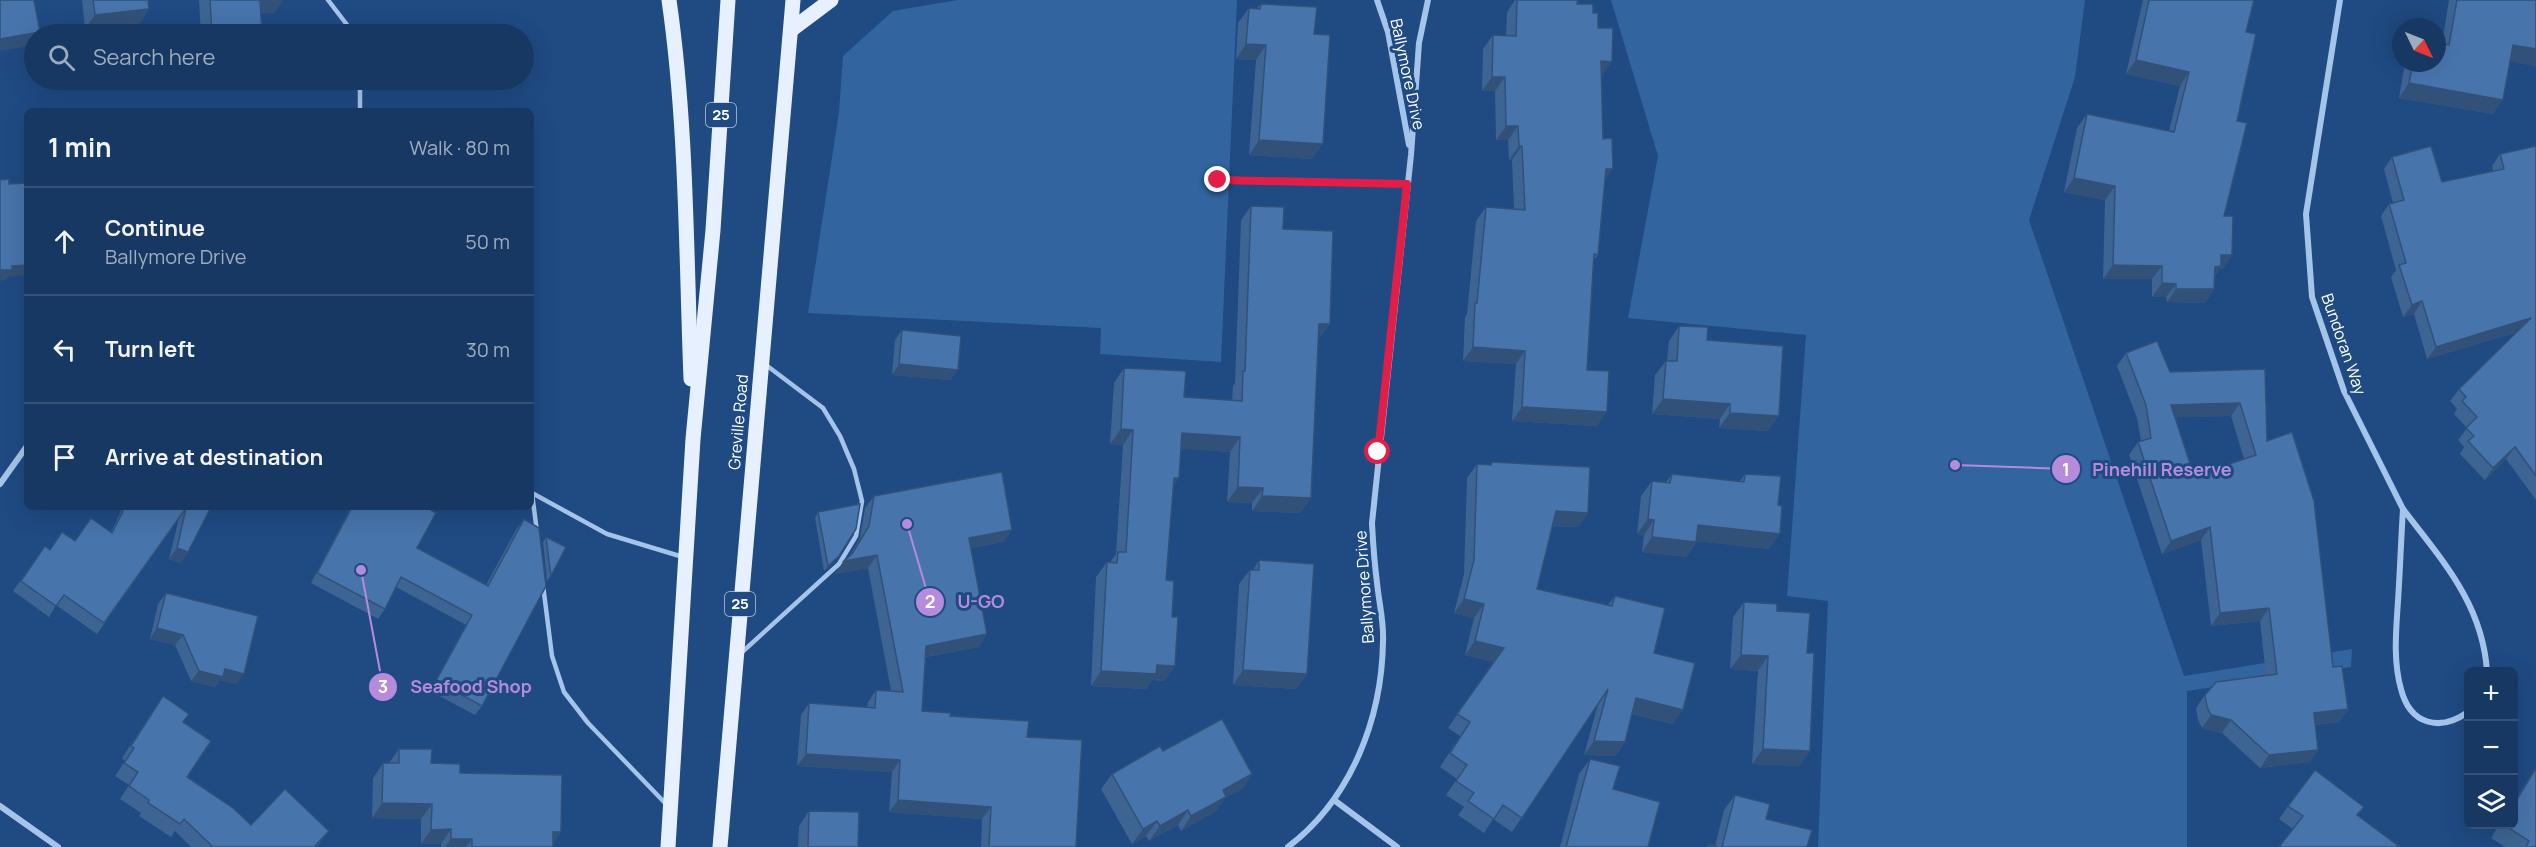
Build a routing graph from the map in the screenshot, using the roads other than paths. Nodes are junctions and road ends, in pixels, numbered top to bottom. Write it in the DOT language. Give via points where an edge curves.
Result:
graph roads {
  1 [pos="328,0"];
  2 [pos="669,0"];
  3 [pos="728,0"];
  4 [pos="793,0"];
  5 [pos="831,0"];
  6 [pos="1377,0"];
  7 [pos="1428,0"];
  8 [pos="2340,0"];
  9 [pos="346,24"];
  10 [pos="791,30"];
  11 [pos="360,90"];
  12 [pos="360,108"];
  13 [pos="1411,154"];
  14 [pos="1218,180"];
  15 [pos="1407,184"];
  16 [pos="761,361"];
  17 [pos="693,439"];
  18 [pos="24,450"];
  19 [pos="0,484"];
  20 [pos="534,494"];
  21 [pos="534,509"];
  22 [pos="2403,509"];
  23 [pos="538,540"];
  24 [pos="686,558"];
  25 [pos="542,575"];
  26 [pos="736,658"];
  27 [pos="2487,667"];
  28 [pos="2464,715"];
  29 [pos="1334,800"];
  30 [pos="0,806"];
  31 [pos="670,808"];
  32 [pos="58,847"];
  33 [pos="668,847"];
  34 [pos="720,847"];
  35 [pos="1288,847"];
  36 [pos="1397,847"];
  1 -- 9 [label="lane"];
  2 -- 17 [label="main road" via="681,132"];
  3 -- 17 [label="main road, 25" via="713,230"];
  4 -- 10 [label="main road, Greville Road / 25"];
  5 -- 10 [label="main road"];
  6 -- 13 [label="street, Ballymore Drive" via="1388,32"];
  7 -- 13 [label="street, Ballymore Drive" via="1419,43"];
  8 -- 22 [label="street, Bundoran Way" via="2306,214 2312,297 2344,391"];
  10 -- 16 [label="main road, Greville Road / 25"];
  11 -- 12 [label="lane"];
  13 -- 15 [label="street, Ballymore Drive"];
  14 -- 15 [label="lane"];
  15 -- 29 [label="street, Ballymore Drive" via="1372,523 1383,640 1381,670 1361,752"];
  16 -- 26 [label="main road, Greville Road / 25"];
  16 -- 26 [label="lane" via="823,408 854,469 862,501 856,536 839,564"];
  17 -- 24 [label="main road, 25"];
  18 -- 19 [label="street"];
  20 -- 24 [label="lane" via="607,534"];
  21 -- 23 [label="lane"];
  22 -- 27 [label="street, Bundoran Way" via="2460,585 2478,626"];
  22 -- 28 [label="street, Bundoran Way" via="2395,649 2401,692 2422,720 2433,724 2447,724"];
  24 -- 31 [label="main road, 25"];
  25 -- 31 [label="lane" via="552,656 564,692 588,723"];
  26 -- 34 [label="main road, Greville Road / 25"];
  29 -- 35 [label="street, Ballymore Drive" via="1317,823"];
  29 -- 36 [label="street"];
  30 -- 32 [label="street"];
  31 -- 33 [label="main road, 25"];
}
